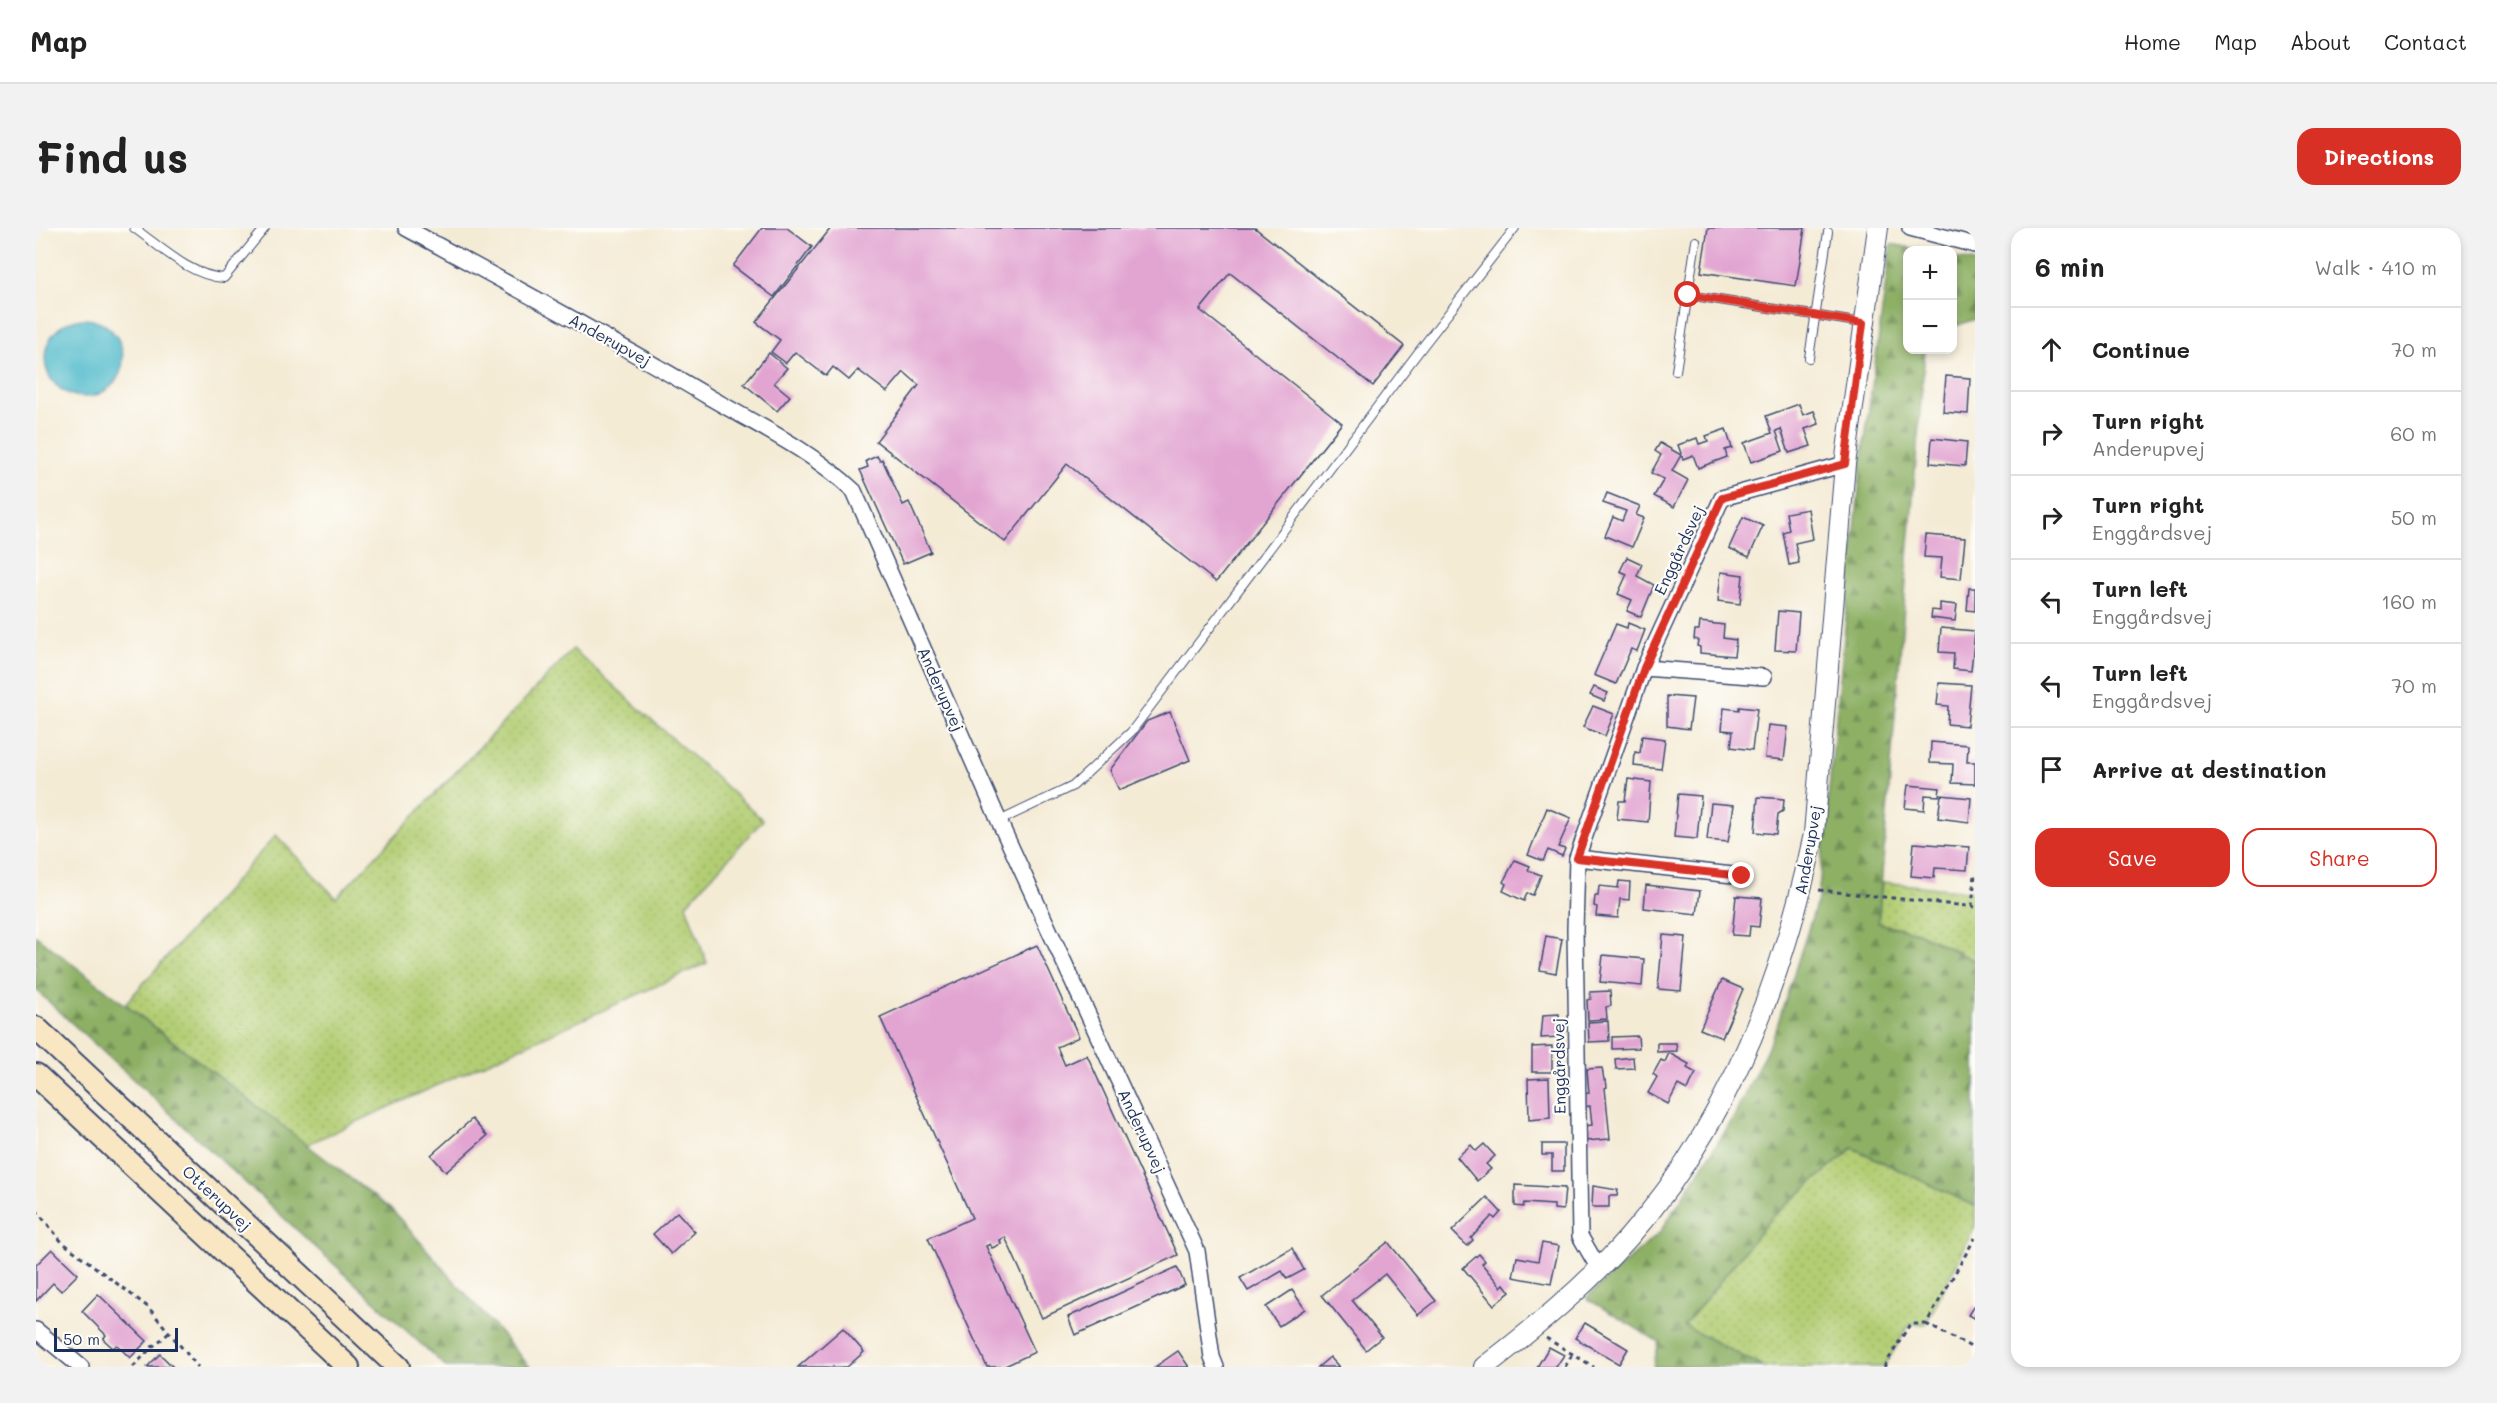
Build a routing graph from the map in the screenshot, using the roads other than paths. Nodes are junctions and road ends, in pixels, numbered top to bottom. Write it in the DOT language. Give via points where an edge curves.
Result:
graph roads {
  1 [pos="134,228"];
  2 [pos="265,228"];
  3 [pos="406,228"];
  4 [pos="1515,228"];
  5 [pos="1878,228"];
  6 [pos="1910,228"];
  7 [pos="1828,232"];
  8 [pos="1696,241"];
  9 [pos="1975,245"];
  10 [pos="1688,295"];
  11 [pos="1815,315"];
  12 [pos="1863,323"];
  13 [pos="1809,358"];
  14 [pos="1676,371"];
  15 [pos="1845,464"];
  16 [pos="1644,668"];
  17 [pos="1764,678"];
  18 [pos="999,821"];
  19 [pos="1577,858"];
  20 [pos="1742,876"];
  21 [pos="36,1028"];
  22 [pos="36,1075"];
  23 [pos="1599,1269"];
  24 [pos="36,1330"];
  25 [pos="81,1367"];
  26 [pos="348,1367"];
  27 [pos="398,1367"];
  28 [pos="1216,1367"];
  29 [pos="1484,1367"];
  1 -- 2 [label="lane" via="192,270 224,278"];
  3 -- 18 [label="street, Anderupvej" via="649,361 803,451 830,468 854,491"];
  4 -- 18 [label="lane" via="1131,732 1073,786"];
  5 -- 12 [label="street, Anderupvej"];
  6 -- 9 [label="street"];
  7 -- 11 [label="lane"];
  8 -- 10 [label="lane"];
  10 -- 11 [label="lane"];
  10 -- 14 [label="lane"];
  11 -- 12 [label="lane"];
  11 -- 13 [label="lane"];
  12 -- 15 [label="street, Anderupvej"];
  15 -- 16 [label="street, Enggårdsvej" via="1722,498"];
  15 -- 23 [label="street, Anderupvej" via="1815,824 1785,954 1756,1029 1720,1105 1672,1182"];
  16 -- 17 [label="street"];
  16 -- 19 [label="street, Enggårdsvej"];
  18 -- 28 [label="street, Anderupvej" via="1197,1251"];
  19 -- 20 [label="street"];
  19 -- 23 [label="street, Enggårdsvej" via="1580,1236"];
  21 -- 27 [label="main road, Otterupvej"];
  22 -- 26 [label="main road, Otterupvej"];
  23 -- 29 [label="street, Anderupvej"];
  24 -- 25 [label="street"];
}
